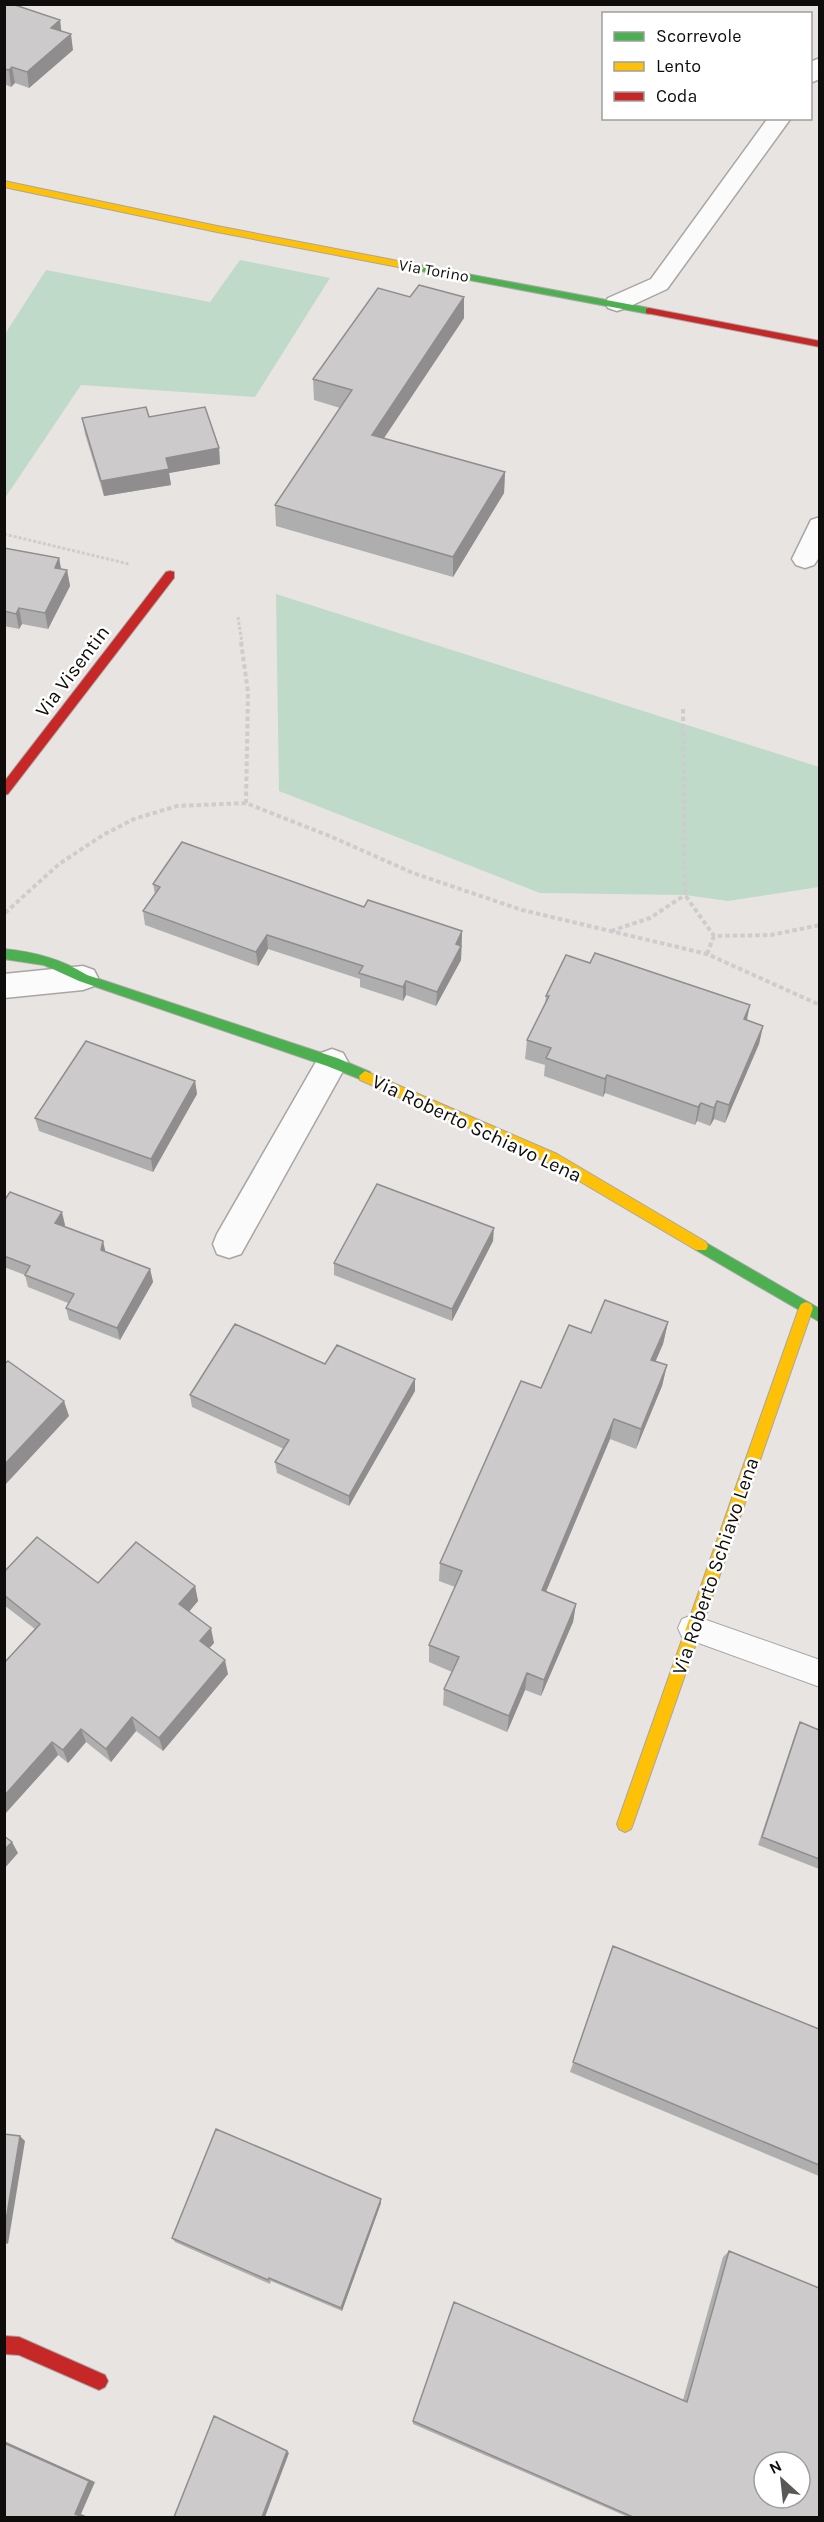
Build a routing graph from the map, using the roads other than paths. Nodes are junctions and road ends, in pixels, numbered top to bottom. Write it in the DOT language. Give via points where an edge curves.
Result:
graph roads {
  1 [pos="779,120"];
  2 [pos="4,184"];
  3 [pos="617,303"];
  4 [pos="819,344"];
  5 [pos="819,526"];
  6 [pos="805,559"];
  7 [pos="170,575"];
  8 [pos="4,791"];
  9 [pos="4,954"];
  10 [pos="83,978"];
  11 [pos="4,986"];
  12 [pos="332,1062"];
  13 [pos="229,1244"];
  14 [pos="806,1308"];
  15 [pos="819,1316"];
  16 [pos="692,1629"];
  17 [pos="819,1674"];
  18 [pos="625,1824"];
  19 [pos="4,2345"];
  20 [pos="99,2381"];
  1 -- 3 [label="street" via="659,284"];
  2 -- 3 [label="street, Via Torino" via="317,249"];
  3 -- 4 [label="street, Via Torino"];
  5 -- 6 [label="street"];
  7 -- 8 [label="street, Via Visentin"];
  9 -- 10 [label="street, Via Roberto Schiavo Lena" via="58,963"];
  10 -- 11 [label="street, Via Roberto Schiavo Lena"];
  10 -- 12 [label="street, Via Roberto Schiavo Lena"];
  12 -- 13 [label="street"];
  12 -- 14 [label="street, Via Roberto Schiavo Lena" via="552,1158"];
  14 -- 15 [label="street, Via Roberto Schiavo Lena"];
  14 -- 16 [label="street, Via Roberto Schiavo Lena"];
  16 -- 17 [label="lane"];
  16 -- 18 [label="street, Via Roberto Schiavo Lena"];
  19 -- 20 [label="street" via="19,2346"];
}
